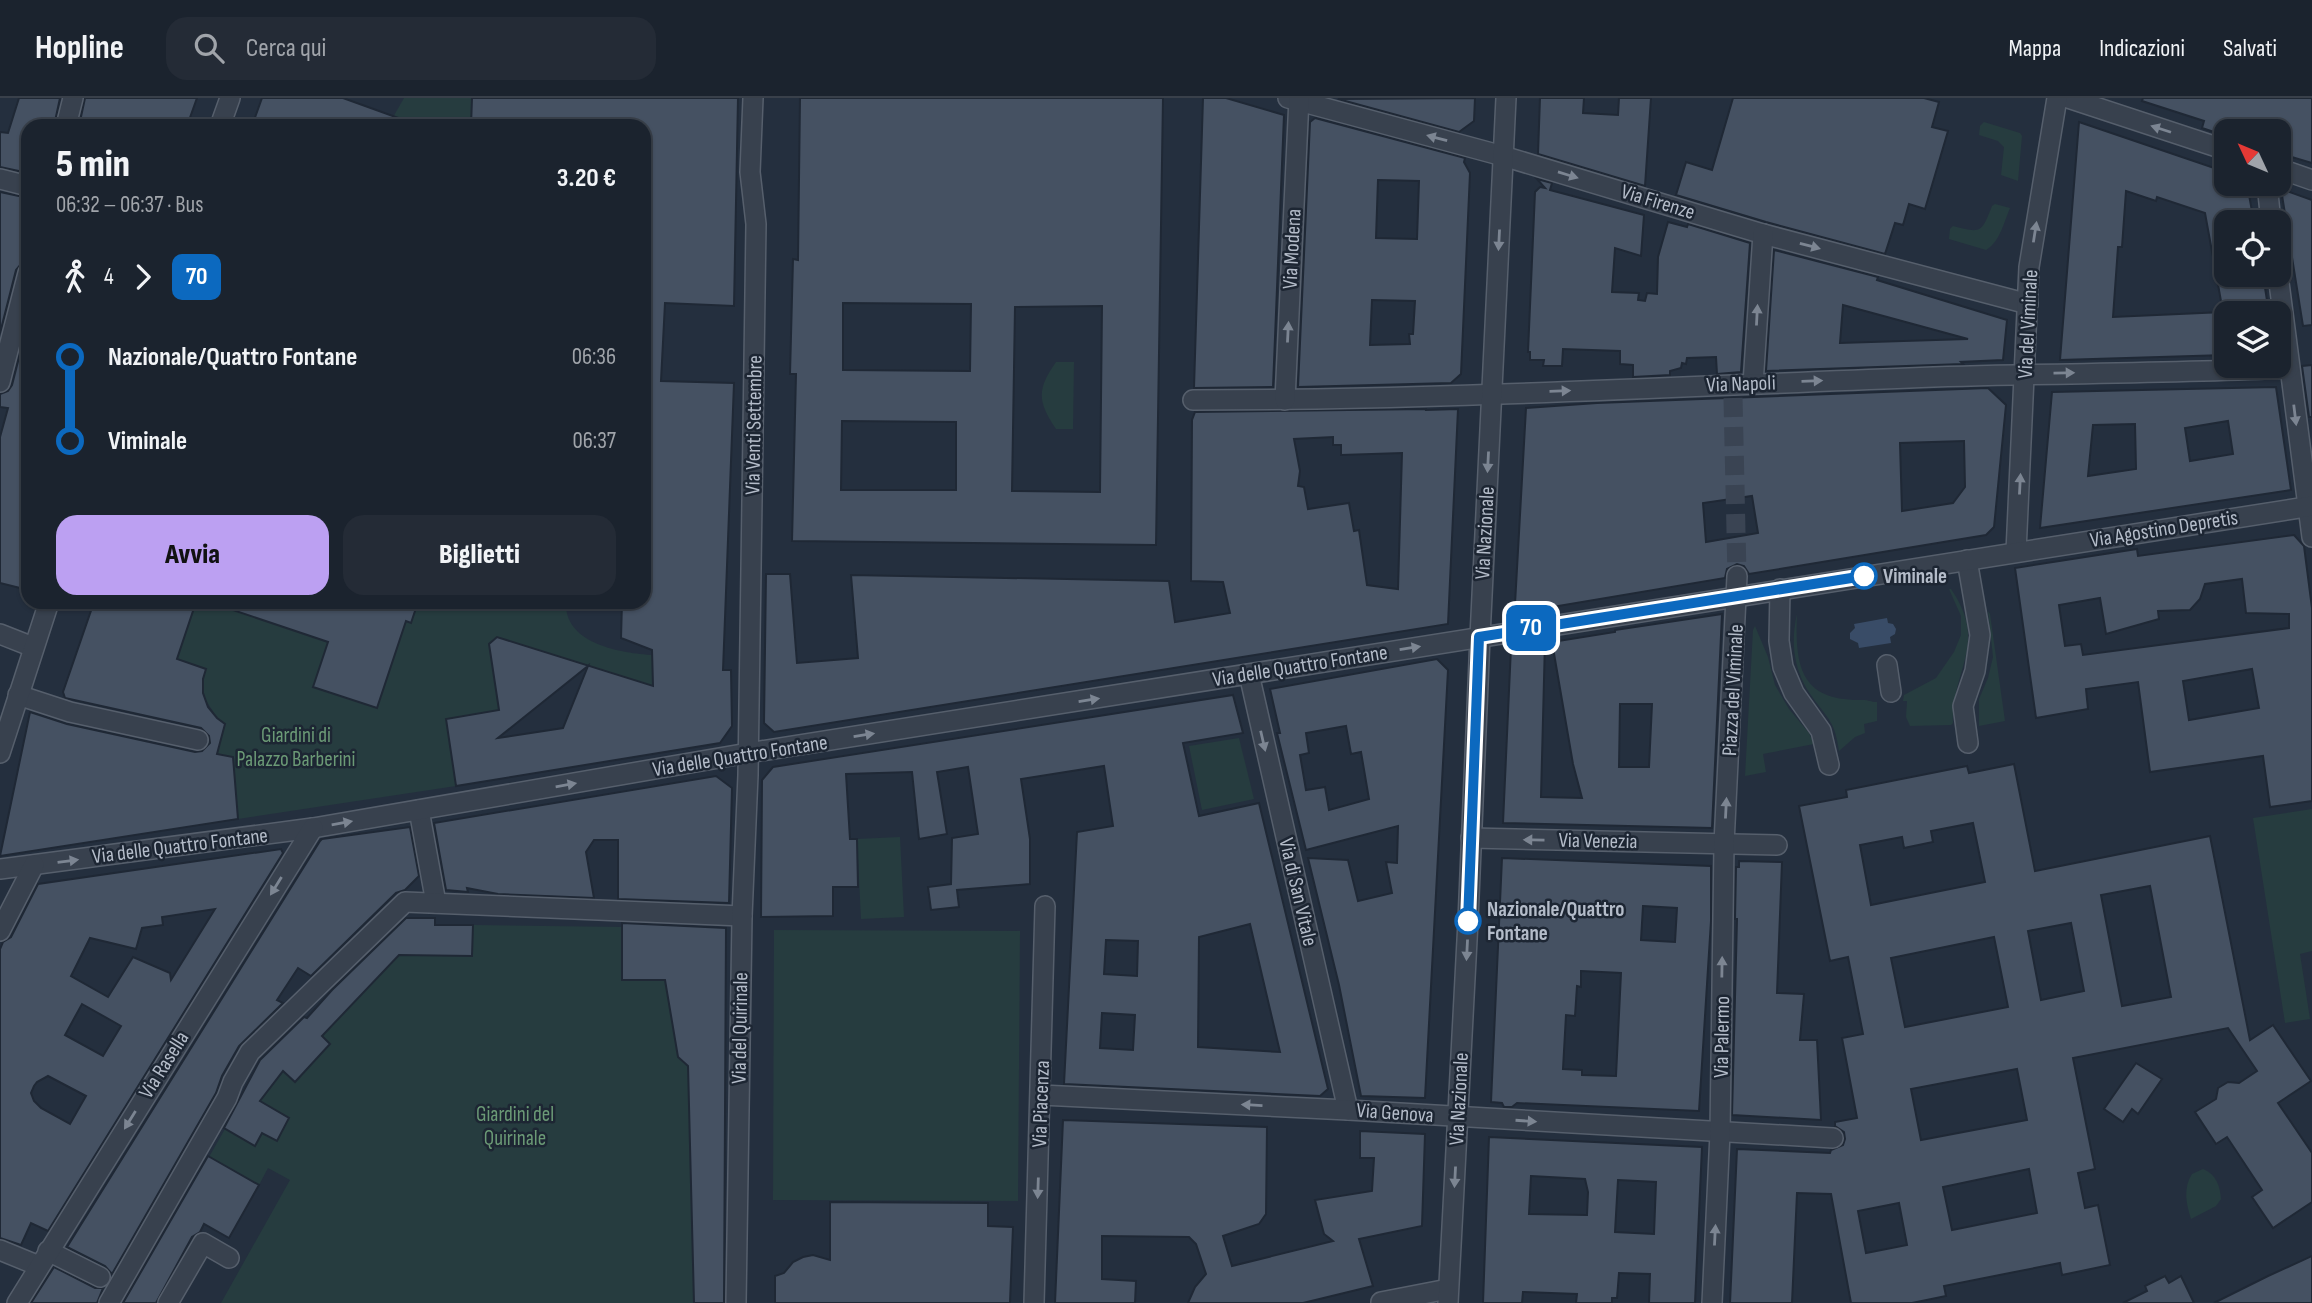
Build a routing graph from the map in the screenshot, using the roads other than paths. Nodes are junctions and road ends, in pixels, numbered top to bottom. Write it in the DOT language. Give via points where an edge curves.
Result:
graph roads {
  1 [pos="73,98"];
  2 [pos="230,98"];
  3 [pos="752,98"];
  4 [pos="764,98"];
  5 [pos="1506,98"];
  6 [pos="2057,98"];
  7 [pos="2068,98"];
  8 [pos="1296,99"];
  9 [pos="68,119"];
  10 [pos="222,119"];
  11 [pos="2214,146"];
  12 [pos="1503,156"];
  13 [pos="2291,173"];
  14 [pos="0,179"];
  15 [pos="2312,180"];
  16 [pos="21,184"];
  17 [pos="756,224"];
  18 [pos="1763,233"];
  19 [pos="21,300"];
  20 [pos="2028,304"];
  21 [pos="2214,369"];
  22 [pos="2026,373"];
  23 [pos="2291,378"];
  24 [pos="0,382"];
  25 [pos="1753,384"];
  26 [pos="1492,394"];
  27 [pos="1193,400"];
  28 [pos="1285,400"];
  29 [pos="2310,506"];
  30 [pos="2312,537"];
  31 [pos="2016,552"];
  32 [pos="1967,560"];
  33 [pos="1737,586"];
  34 [pos="1780,589"];
  35 [pos="47,609"];
  36 [pos="0,634"];
  37 [pos="1479,637"];
  38 [pos="33,647"];
  39 [pos="1887,665"];
  40 [pos="1249,674"];
  41 [pos="1891,692"];
  42 [pos="18,695"];
  43 [pos="198,740"];
  44 [pos="1968,743"];
  45 [pos="0,753"];
  46 [pos="748,753"];
  47 [pos="1829,765"];
  48 [pos="1728,771"];
  49 [pos="419,810"];
  50 [pos="313,828"];
  51 [pos="1471,838"];
  52 [pos="1724,844"];
  53 [pos="1777,845"];
  54 [pos="34,865"];
  55 [pos="0,869"];
  56 [pos="436,904"];
  57 [pos="1045,906"];
  58 [pos="742,916"];
  59 [pos="0,931"];
  60 [pos="1041,1095"];
  61 [pos="1348,1110"];
  62 [pos="1458,1117"];
  63 [pos="1720,1133"];
  64 [pos="1833,1138"];
  65 [pos="0,1250"];
  66 [pos="229,1258"];
  67 [pos="43,1259"];
  68 [pos="100,1277"];
  69 [pos="1448,1296"];
  70 [pos="1381,1302"];
  71 [pos="17,1303"];
  72 [pos="109,1303"];
  73 [pos="169,1303"];
  74 [pos="736,1303"];
  75 [pos="1034,1303"];
  76 [pos="1712,1303"];
  1 -- 9 [label="street"];
  2 -- 10 [label="street"];
  3 -- 17 [label="street, Via Venti Settembre" via="750,172"];
  4 -- 17 [label="street"];
  5 -- 12 [label="street, Via Nazionale"];
  20 -- 6 [label="street, Via del Viminale, one-way" via="2032,249"];
  11 -- 7 [label="street, one-way"];
  12 -- 8 [label="street, Via Firenze, one-way"];
  28 -- 8 [label="street, Via Modena, one-way"];
  12 -- 18 [label="street, Via Firenze, one-way"];
  12 -- 26 [label="street, Via Nazionale, one-way"];
  13 -- 15 [label="street"];
  14 -- 16 [label="street"];
  17 -- 46 [label="street, Via Venti Settembre"];
  18 -- 20 [label="street, Via Firenze, one-way"];
  25 -- 18 [label="street, one-way"];
  19 -- 24 [label="street"];
  20 -- 22 [label="street, Via del Viminale"];
  22 -- 21 [label="street, Via Napoli, one-way"];
  25 -- 22 [label="street, Via Napoli, one-way"];
  31 -- 22 [label="street, Via del Viminale, one-way"];
  23 -- 29 [label="street, one-way"];
  26 -- 25 [label="street, Via Napoli, one-way" via="1732,391"];
  26 -- 28 [label="street, Via Napoli"];
  26 -- 37 [label="street, Via Nazionale, one-way"];
  27 -- 28 [label="street, Via Napoli"];
  29 -- 30 [label="street"];
  29 -- 31 [label="street, Via Agostino Depretis"];
  31 -- 32 [label="street, Piazza del Viminale"];
  32 -- 34 [label="street, Piazza del Viminale"];
  32 -- 44 [label="street" via="1980,635 1975,671 1963,706"];
  33 -- 34 [label="street, Piazza del Viminale"];
  33 -- 37 [label="street"];
  33 -- 48 [label="street, Piazza del Viminale"];
  34 -- 47 [label="street" via="1783,667 1794,693 1821,730"];
  35 -- 38 [label="street"];
  36 -- 38 [label="street"];
  40 -- 37 [label="street, Via delle Quattro Fontane, one-way"];
  37 -- 51 [label="street, Via Nazionale"];
  38 -- 42 [label="street"];
  39 -- 41 [label="street"];
  46 -- 40 [label="street, Via delle Quattro Fontane, one-way"];
  40 -- 61 [label="street, Via di San Vitale, one-way"];
  42 -- 43 [label="street" via="59,709"];
  42 -- 45 [label="street"];
  49 -- 46 [label="street, Via delle Quattro Fontane, one-way"];
  46 -- 58 [label="street, Via del Quirinale"];
  52 -- 48 [label="street, Via Palermo, one-way"];
  50 -- 49 [label="street, Via delle Quattro Fontane, one-way"];
  49 -- 56 [label="street"];
  54 -- 50 [label="street, Via delle Quattro Fontane, one-way"];
  50 -- 67 [label="street, Via Rasella, one-way"];
  52 -- 51 [label="street, Via Venezia, one-way"];
  51 -- 62 [label="street, Via Nazionale, one-way"];
  52 -- 53 [label="street, Via Venezia"];
  63 -- 52 [label="street, Via Palermo, one-way"];
  54 -- 55 [label="street, Via delle Quattro Fontane"];
  54 -- 59 [label="street"];
  56 -- 58 [label="street"];
  56 -- 72 [label="street" via="405,902 250,1052"];
  57 -- 60 [label="street, Via Piacenza"];
  58 -- 74 [label="street, Via del Quirinale"];
  61 -- 60 [label="street, Via Genova, one-way"];
  60 -- 75 [label="street, Via Piacenza, one-way"];
  61 -- 62 [label="street, Via Genova"];
  62 -- 63 [label="street, Via Genova, one-way"];
  62 -- 69 [label="street, Via Nazionale, one-way"];
  63 -- 64 [label="street, Via Genova"];
  76 -- 63 [label="street, Via Palermo, one-way"];
  65 -- 67 [label="street"];
  66 -- 73 [label="street" via="203,1243"];
  67 -- 68 [label="street"];
  67 -- 71 [label="street, Via Rasella"];
  69 -- 70 [label="street"];
}
